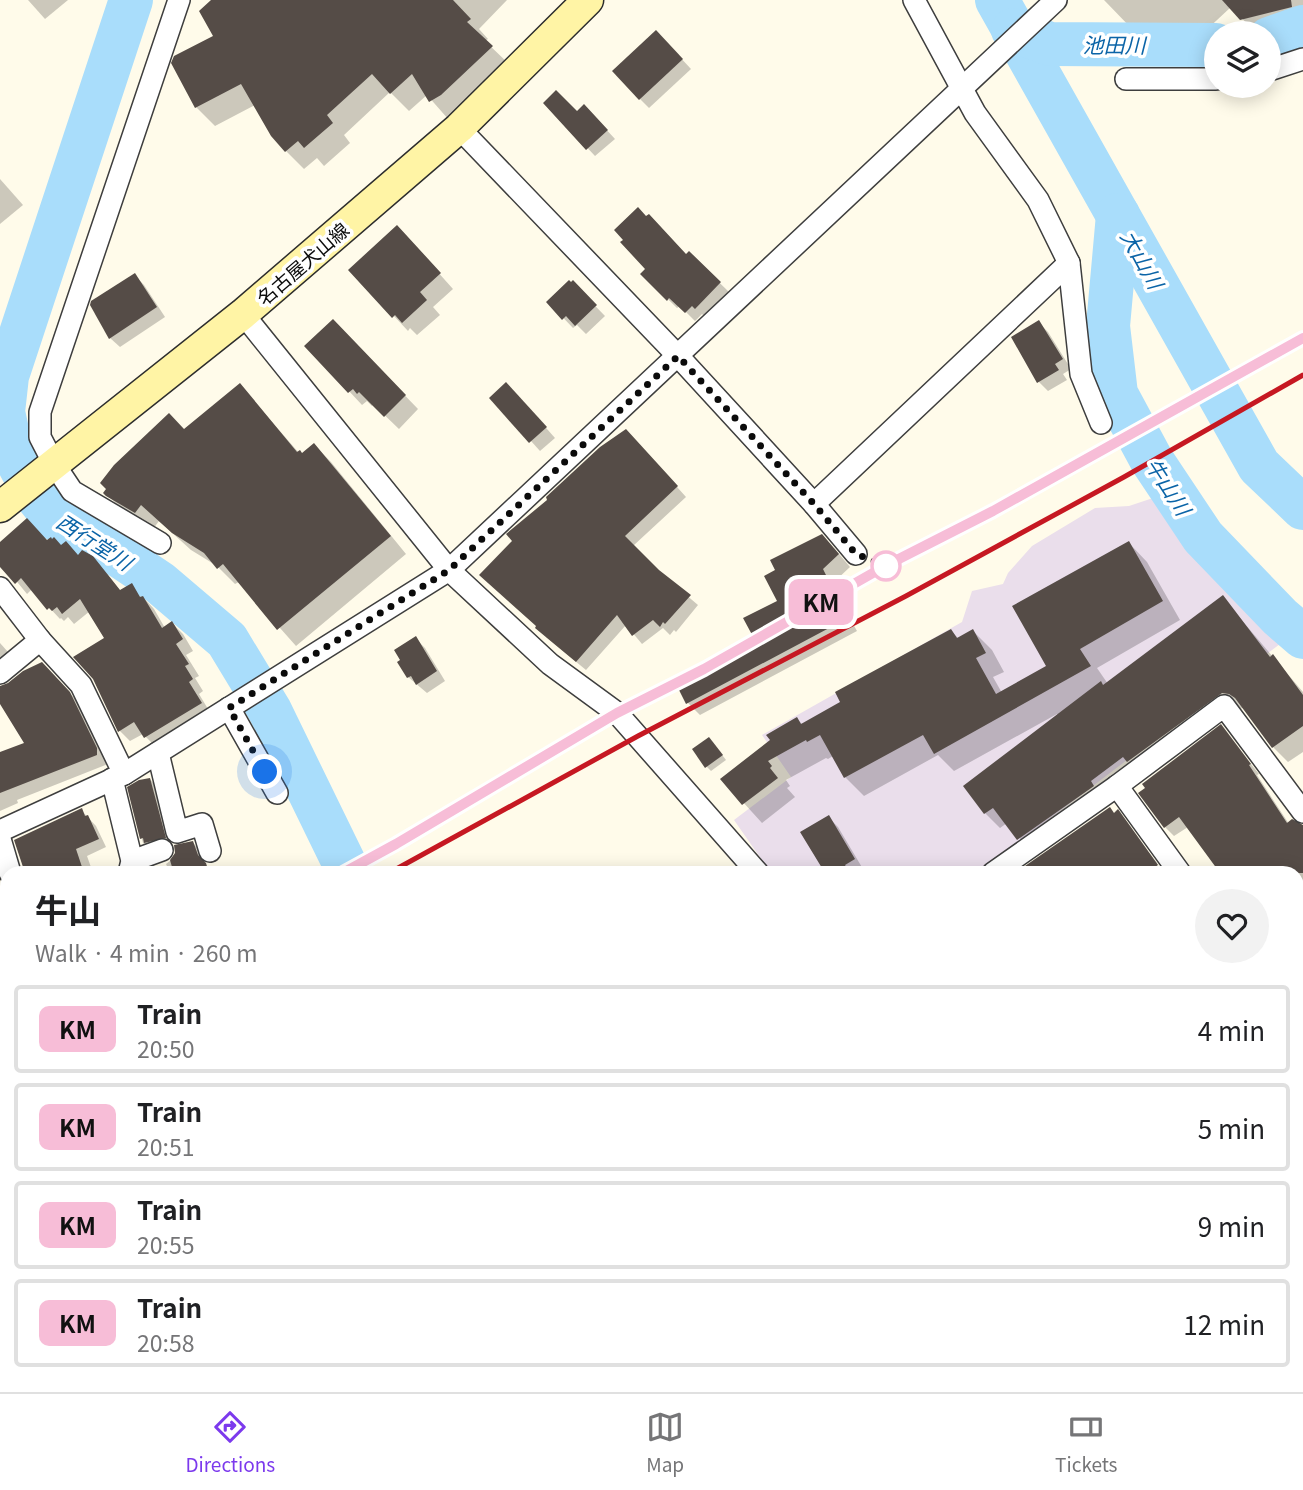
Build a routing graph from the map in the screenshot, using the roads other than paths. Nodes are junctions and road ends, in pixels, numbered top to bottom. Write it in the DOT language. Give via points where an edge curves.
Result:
graph roads {
  1 [pos="179,0"];
  2 [pos="588,0"];
  3 [pos="914,0"];
  4 [pos="1053,2"];
  5 [pos="1303,59"];
  6 [pos="1281,66"];
  7 [pos="1126,79"];
  8 [pos="1204,79"];
  9 [pos="967,82"];
  10 [pos="459,128"];
  11 [pos="1069,263"];
  12 [pos="243,314"];
  13 [pos="678,356"];
  14 [pos="1101,424"];
  15 [pos="50,467"];
  16 [pos="814,504"];
  17 [pos="0,507"];
  18 [pos="160,543"];
  19 [pos="856,554"];
  20 [pos="449,570"];
  21 [pos="0,588"];
  22 [pos="40,640"];
  23 [pos="0,673"];
  24 [pos="235,705"];
  25 [pos="158,753"];
  26 [pos="118,776"];
  27 [pos="1117,786"];
  28 [pos="277,793"];
  29 [pos="1303,812"];
  30 [pos="0,831"];
  31 [pos="0,839"];
  32 [pos="162,850"];
  33 [pos="210,851"];
  34 [pos="8,866"];
  35 [pos="130,866"];
  36 [pos="132,866"];
  37 [pos="752,866"];
  38 [pos="1003,866"];
  39 [pos="1175,866"];
  1 -- 15 [label="street" via="40,412 40,437"];
  2 -- 10 [label="main road, 名古屋犬山線"];
  3 -- 9 [label="street"];
  4 -- 9 [label="street"];
  5 -- 6 [label="street"];
  7 -- 8 [label="street"];
  9 -- 11 [label="street" via="975,113 1038,200"];
  9 -- 13 [label="street"];
  10 -- 12 [label="main road, 名古屋犬山線"];
  10 -- 13 [label="street"];
  11 -- 14 [label="street" via="1081,374"];
  11 -- 16 [label="street"];
  12 -- 15 [label="main road, 名古屋犬山線"];
  12 -- 20 [label="street"];
  13 -- 16 [label="street"];
  13 -- 20 [label="street"];
  15 -- 17 [label="main road, 名古屋犬山線"];
  15 -- 18 [label="street" via="72,491"];
  16 -- 19 [label="street"];
  20 -- 24 [label="street"];
  20 -- 37 [label="street" via="550,664 617,713"];
  21 -- 22 [label="street"];
  22 -- 23 [label="street"];
  22 -- 26 [label="street" via="81,685"];
  24 -- 25 [label="street"];
  24 -- 28 [label="street"];
  25 -- 26 [label="street"];
  25 -- 33 [label="street" via="177,832 202,824"];
  26 -- 30 [label="street"];
  26 -- 35 [label="street"];
  27 -- 29 [label="street" via="1224,706"];
  27 -- 38 [label="street"];
  27 -- 39 [label="street"];
  31 -- 34 [label="street"];
  32 -- 36 [label="street"];
}
